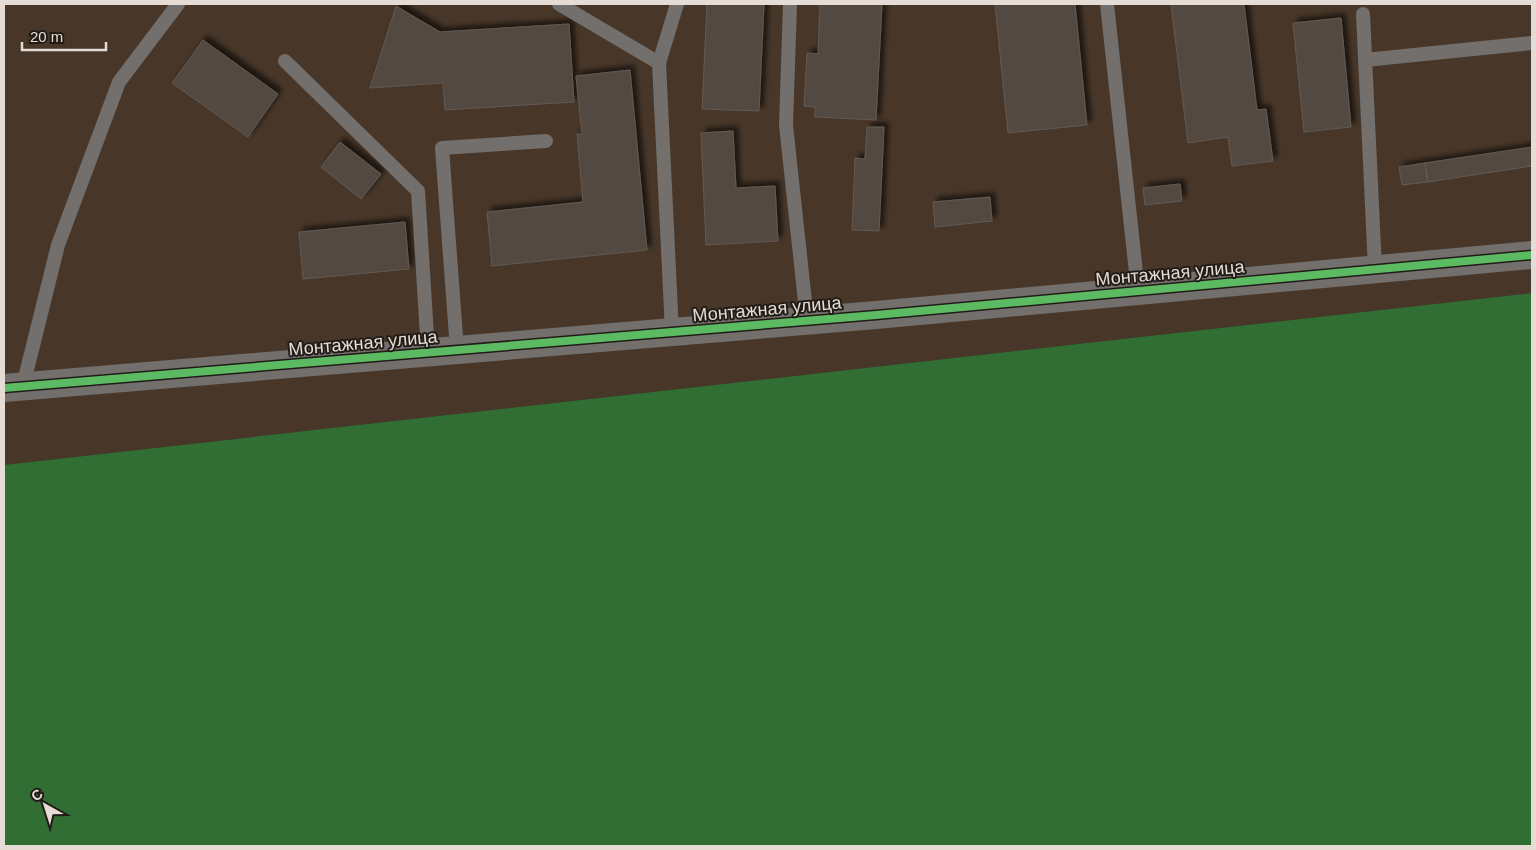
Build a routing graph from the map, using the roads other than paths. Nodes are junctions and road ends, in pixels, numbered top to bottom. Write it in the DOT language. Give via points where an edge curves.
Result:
graph roads {
  1 [pos="178,4"];
  2 [pos="559,4"];
  3 [pos="677,4"];
  4 [pos="790,4"];
  5 [pos="1108,4"];
  6 [pos="1363,14"];
  7 [pos="1532,43"];
  8 [pos="1365,60"];
  9 [pos="285,61"];
  10 [pos="659,63"];
  11 [pos="546,140"];
  12 [pos="1532,255"];
  13 [pos="1375,269"];
  14 [pos="1138,291"];
  15 [pos="806,320"];
  16 [pos="672,332"];
  17 [pos="457,350"];
  18 [pos="428,352"];
  19 [pos="13,387"];
  1 -- 19 [label="lane" via="119,82 58,245"];
  2 -- 10 [label="lane"];
  3 -- 10 [label="lane"];
  4 -- 15 [label="lane" via="786,125"];
  5 -- 14 [label="lane"];
  6 -- 8 [label="lane"];
  7 -- 8 [label="lane"];
  8 -- 13 [label="lane"];
  9 -- 18 [label="lane" via="418,191"];
  10 -- 16 [label="lane"];
  11 -- 17 [label="lane" via="442,148"];
  12 -- 13 [label="street, Монтажная улица"];
  13 -- 14 [label="street, Монтажная улица"];
  14 -- 15 [label="street, Монтажная улица"];
  15 -- 16 [label="street, Монтажная улица"];
  16 -- 17 [label="street, Монтажная улица"];
  17 -- 18 [label="street, Монтажная улица"];
  18 -- 19 [label="street, Монтажная улица"];
}
